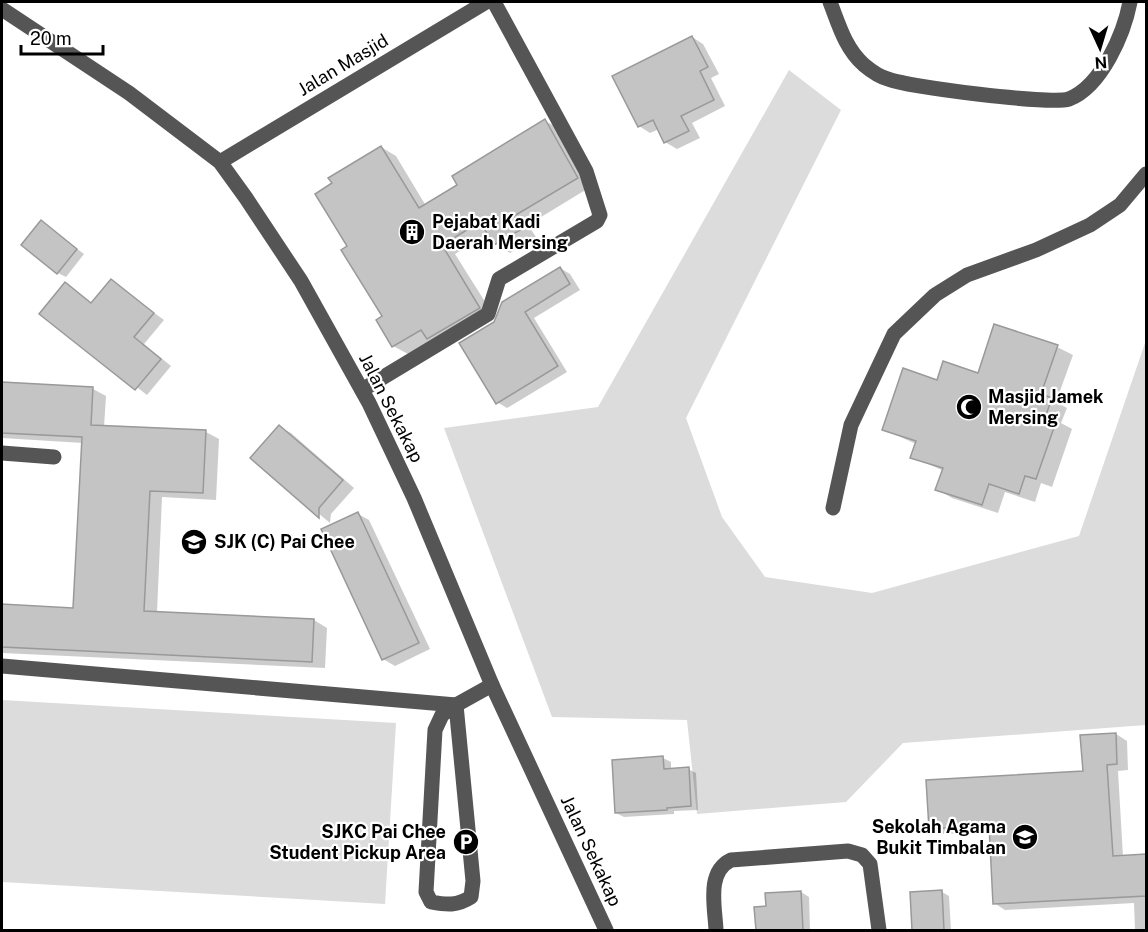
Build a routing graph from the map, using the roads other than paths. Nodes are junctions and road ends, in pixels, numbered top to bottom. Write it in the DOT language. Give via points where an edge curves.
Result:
graph roads {
  1 [pos="486,2"];
  2 [pos="494,2"];
  3 [pos="830,2"];
  4 [pos="1130,2"];
  5 [pos="2,9"];
  6 [pos="220,162"];
  7 [pos="1146,174"];
  8 [pos="362,390"];
  9 [pos="2,453"];
  10 [pos="54,457"];
  11 [pos="833,508"];
  12 [pos="2,666"];
  13 [pos="492,685"];
  14 [pos="456,705"];
  15 [pos="606,930"];
  16 [pos="716,930"];
  17 [pos="879,930"];
  1 -- 6 [label="street, Jalan Masjid"];
  2 -- 8 [label="street" via="586,171 600,215 597,221 499,279 488,314"];
  3 -- 4 [label="street" via="847,45 865,66 887,80 1023,100 1068,99 1088,85 1118,42"];
  5 -- 6 [label="street, Jalan Sekakap" via="129,93"];
  6 -- 8 [label="street, Jalan Sekakap" via="301,281"];
  7 -- 11 [label="street" via="1120,206 1036,250 967,275 934,295 894,334 851,424"];
  8 -- 13 [label="street, Jalan Sekakap" via="414,498"];
  9 -- 10 [label="street"];
  12 -- 14 [label="street"];
  13 -- 14 [label="street"];
  13 -- 15 [label="street, Jalan Sekakap"];
  14 -- 14 [label="street" via="473,881 471,897 460,904 445,905 431,902 426,892 435,730 442,714"];
  16 -- 17 [label="street" via="715,876 720,865 731,860 848,851 862,855 870,864"];
}
